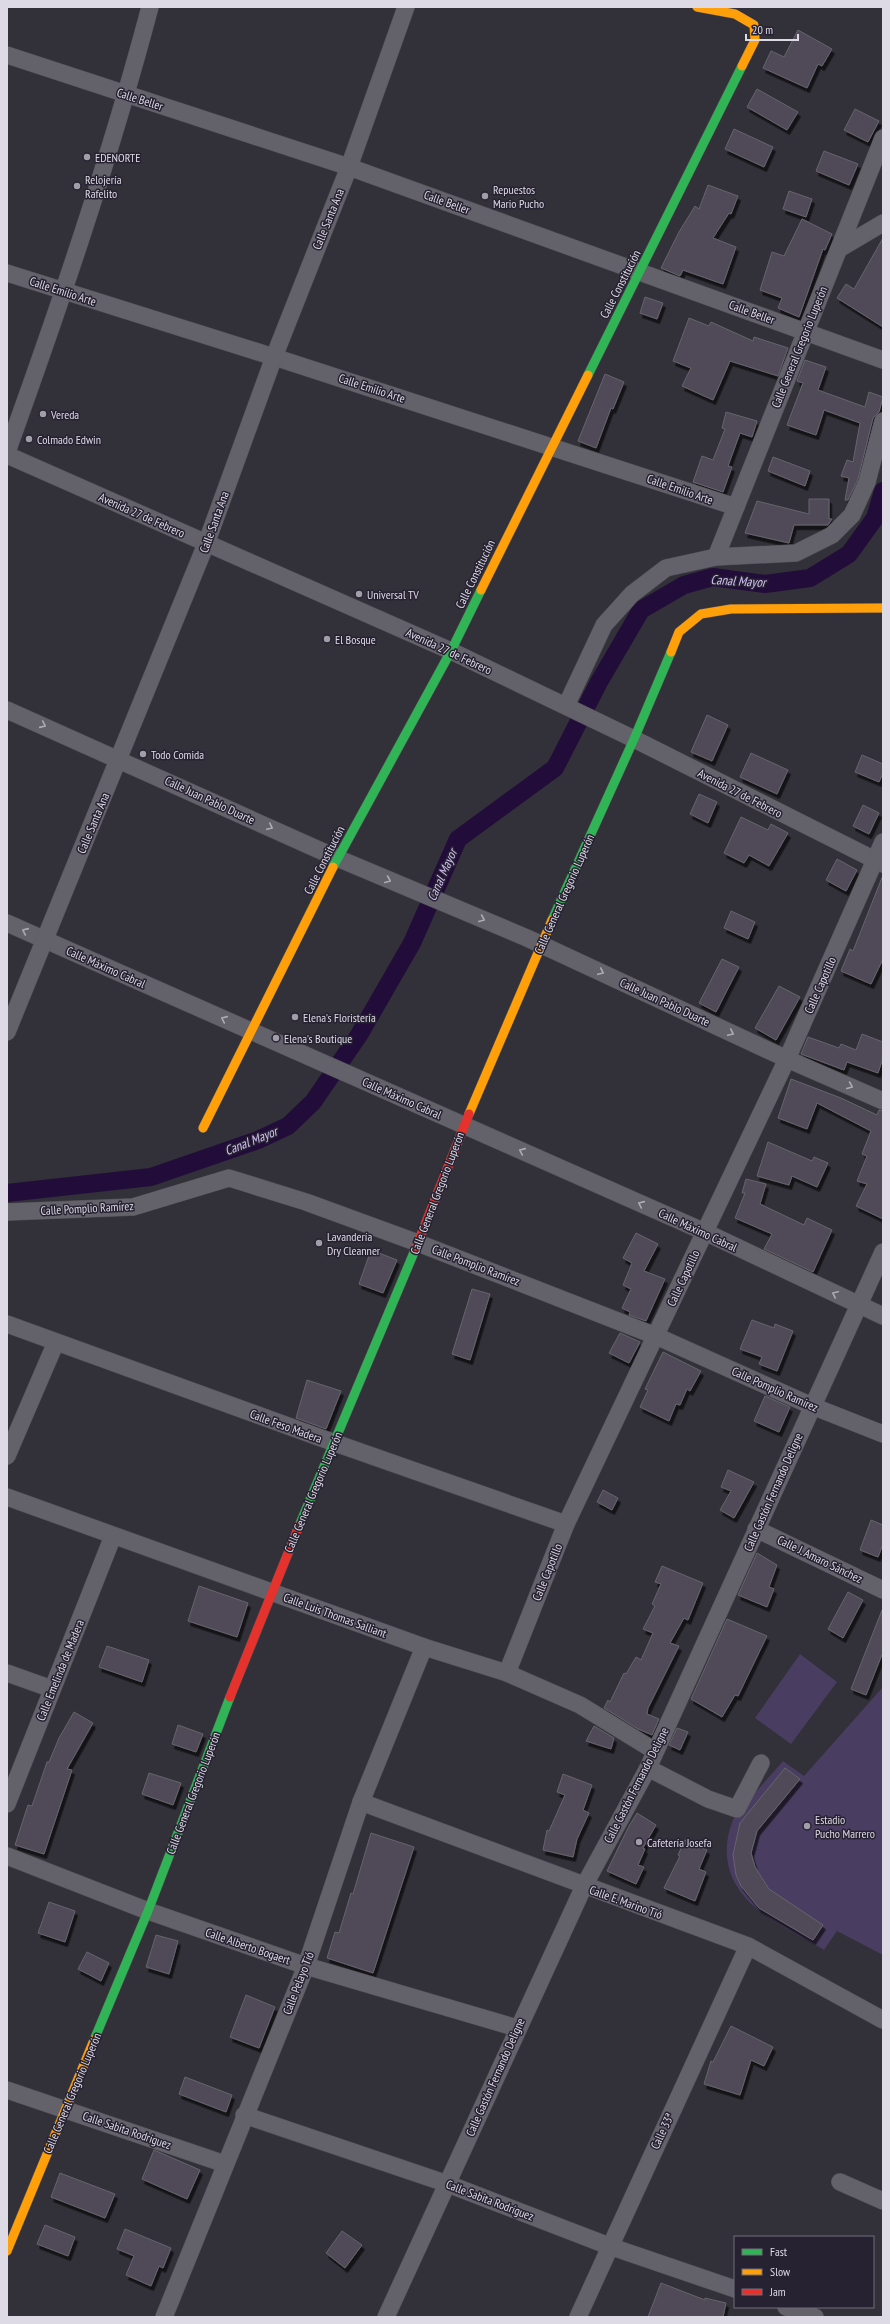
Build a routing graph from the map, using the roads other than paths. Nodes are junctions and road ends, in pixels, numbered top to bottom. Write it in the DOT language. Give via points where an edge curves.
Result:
graph roads {
  1 [pos="150,7"];
  2 [pos="406,7"];
  3 [pos="697,7"];
  4 [pos="7,55"];
  5 [pos="127,95"];
  6 [pos="883,138"];
  7 [pos="349,167"];
  8 [pos="883,224"];
  9 [pos="838,249"];
  10 [pos="640,271"];
  11 [pos="7,274"];
  12 [pos="64,292"];
  13 [pos="804,332"];
  14 [pos="274,356"];
  15 [pos="883,360"];
  16 [pos="883,421"];
  17 [pos="12,424"];
  18 [pos="552,446"];
  19 [pos="7,452"];
  20 [pos="7,455"];
  21 [pos="736,507"];
  22 [pos="206,544"];
  23 [pos="716,557"];
  24 [pos="883,608"];
  25 [pos="451,651"];
  26 [pos="568,707"];
  27 [pos="7,710"];
  28 [pos="634,739"];
  29 [pos="119,759"];
  30 [pos="883,842"];
  31 [pos="337,858"];
  32 [pos="879,862"];
  33 [pos="7,923"];
  34 [pos="44,940"];
  35 [pos="541,944"];
  36 [pos="251,1031"];
  37 [pos="7,1032"];
  38 [pos="787,1059"];
  39 [pos="883,1101"];
  40 [pos="464,1125"];
  41 [pos="203,1128"];
  42 [pos="7,1212"];
  43 [pos="705,1232"];
  44 [pos="418,1243"];
  45 [pos="883,1252"];
  46 [pos="858,1305"];
  47 [pos="883,1316"];
  48 [pos="7,1324"];
  49 [pos="656,1336"];
  50 [pos="56,1342"];
  51 [pos="812,1406"];
  52 [pos="883,1434"];
  53 [pos="335,1443"];
  54 [pos="7,1456"];
  55 [pos="7,1497"];
  56 [pos="566,1524"];
  57 [pos="756,1529"];
  58 [pos="113,1536"];
  59 [pos="883,1590"];
  60 [pos="270,1591"];
  61 [pos="424,1647"];
  62 [pos="7,1673"];
  63 [pos="506,1673"];
  64 [pos="52,1689"];
  65 [pos="655,1751"];
  66 [pos="761,1763"];
  67 [pos="648,1768"];
  68 [pos="361,1802"];
  69 [pos="7,1804"];
  70 [pos="7,1856"];
  71 [pos="584,1886"];
  72 [pos="148,1911"];
  73 [pos="748,1946"];
  74 [pos="306,1966"];
  75 [pos="883,2020"];
  76 [pos="517,2028"];
  77 [pos="7,2090"];
  78 [pos="65,2108"];
  79 [pos="244,2115"];
  80 [pos="225,2164"];
  81 [pos="840,2182"];
  82 [pos="448,2184"];
  83 [pos="883,2201"];
  84 [pos="609,2246"];
  85 [pos="7,2251"];
  86 [pos="734,2289"];
  87 [pos="789,2308"];
  88 [pos="164,2317"];
  89 [pos="386,2317"];
  90 [pos="578,2317"];
  91 [pos="815,2317"];
  1 -- 5 [label="street"];
  2 -- 7 [label="street, Calle Santa Ana"];
  3 -- 10 [label="street, Calle Constitución" via="741,15 754,25 754,40"];
  4 -- 5 [label="street, Calle Beller"];
  5 -- 7 [label="street, Calle Beller"];
  5 -- 12 [label="street"];
  6 -- 9 [label="street, Calle General Gregorio Luperón"];
  7 -- 10 [label="street, Calle Beller"];
  7 -- 14 [label="street, Calle Santa Ana"];
  8 -- 9 [label="street"];
  9 -- 13 [label="street, Calle General Gregorio Luperón"];
  10 -- 13 [label="street, Calle Beller"];
  10 -- 18 [label="street, Calle Constitución"];
  11 -- 12 [label="street, Calle Emilio Arte"];
  12 -- 14 [label="street, Calle Emilio Arte"];
  12 -- 17 [label="street"];
  13 -- 15 [label="street, Calle Beller"];
  13 -- 21 [label="street, Calle General Gregorio Luperón"];
  14 -- 18 [label="street, Calle Emilio Arte"];
  14 -- 22 [label="street, Calle Santa Ana"];
  16 -- 23 [label="street" via="867,482 852,515 832,535 796,553"];
  17 -- 19 [label="street"];
  18 -- 21 [label="street, Calle Emilio Arte"];
  18 -- 25 [label="street, Calle Constitución"];
  20 -- 22 [label="street, Avenida 27 de Febrero"];
  21 -- 23 [label="street, Calle General Gregorio Luperón"];
  22 -- 25 [label="street, Avenida 27 de Febrero"];
  22 -- 29 [label="street, Calle Santa Ana"];
  23 -- 26 [label="street" via="666,568 632,594 604,625"];
  24 -- 28 [label="street" via="731,609 701,614 678,632"];
  25 -- 26 [label="street, Avenida 27 de Febrero"];
  25 -- 31 [label="street, Calle Constitución"];
  26 -- 28 [label="street, Avenida 27 de Febrero"];
  27 -- 29 [label="street, Calle Juan Pablo Duarte, one-way"];
  28 -- 32 [label="street, Avenida 27 de Febrero"];
  28 -- 35 [label="street, Calle General Gregorio Luperón"];
  29 -- 31 [label="street, Calle Juan Pablo Duarte, one-way"];
  29 -- 34 [label="street, Calle Santa Ana"];
  30 -- 32 [label="street, Calle Capotillo"];
  31 -- 35 [label="street, Calle Juan Pablo Duarte, one-way"];
  31 -- 36 [label="street, Calle Constitución"];
  32 -- 38 [label="street, Calle Capotillo"];
  34 -- 33 [label="street, Calle Máximo Cabral, one-way"];
  36 -- 34 [label="street, Calle Máximo Cabral, one-way"];
  34 -- 37 [label="street, Calle Santa Ana"];
  35 -- 38 [label="street, Calle Juan Pablo Duarte, one-way"];
  35 -- 40 [label="street, Calle General Gregorio Luperón"];
  36 -- 40 [label="street, Calle Máximo Cabral"];
  36 -- 41 [label="street, Calle Constitución"];
  38 -- 39 [label="street, Calle Juan Pablo Duarte, one-way"];
  38 -- 43 [label="street, Calle Capotillo"];
  43 -- 40 [label="street, Calle Máximo Cabral, one-way"];
  40 -- 44 [label="street, Calle General Gregorio Luperón"];
  42 -- 44 [label="street, Calle Pomplio Ramírez" via="133,1207 229,1178 306,1202"];
  46 -- 43 [label="street, Calle Máximo Cabral, one-way"];
  43 -- 49 [label="street, Calle Capotillo"];
  44 -- 49 [label="street, Calle Pomplio Ramírez"];
  44 -- 53 [label="street, Calle General Gregorio Luperón"];
  45 -- 46 [label="street, Calle Gastón Fernando Deligne"];
  46 -- 47 [label="street, Calle Máximo Cabral"];
  46 -- 51 [label="street, Calle Gastón Fernando Deligne"];
  48 -- 50 [label="street, Calle Feso Madera"];
  49 -- 51 [label="street, Calle Pomplio Ramírez"];
  49 -- 56 [label="street, Calle Capotillo"];
  50 -- 53 [label="street, Calle Feso Madera"];
  50 -- 54 [label="street"];
  51 -- 52 [label="street, Calle Pomplio Ramírez"];
  51 -- 57 [label="street, Calle Gastón Fernando Deligne"];
  53 -- 56 [label="street, Calle Feso Madera"];
  53 -- 60 [label="street, Calle General Gregorio Luperón"];
  55 -- 58 [label="street, Calle Luis Thomas Salliant"];
  56 -- 63 [label="street, Calle Capotillo"];
  57 -- 59 [label="street, Calle J. Amaro Sánchez"];
  57 -- 65 [label="street, Calle Gastón Fernando Deligne"];
  58 -- 60 [label="street, Calle Luis Thomas Salliant"];
  58 -- 64 [label="street, Calle Emelinda de Madera"];
  60 -- 61 [label="street, Calle Luis Thomas Salliant"];
  60 -- 72 [label="street, Calle General Gregorio Luperón"];
  61 -- 63 [label="street, Calle Luis Thomas Salliant"];
  61 -- 68 [label="street, Calle Pelayo Tió"];
  62 -- 64 [label="street"];
  63 -- 65 [label="street, Calle Luis Thomas Salliant" via="580,1706"];
  64 -- 69 [label="street, Calle Emelinda de Madera"];
  65 -- 67 [label="street, Calle Gastón Fernando Deligne"];
  66 -- 67 [label="street" via="737,1809 708,1799"];
  67 -- 71 [label="street, Calle Gastón Fernando Deligne"];
  68 -- 71 [label="street, Calle E. Marino Tió"];
  68 -- 74 [label="street, Calle Pelayo Tió"];
  70 -- 72 [label="street, Calle Alberto Bogaert"];
  71 -- 73 [label="street, Calle E. Marino Tió"];
  71 -- 76 [label="street, Calle Gastón Fernando Deligne"];
  72 -- 74 [label="street, Calle Alberto Bogaert"];
  72 -- 78 [label="street, Calle General Gregorio Luperón"];
  73 -- 75 [label="street, Calle E. Marino Tió"];
  73 -- 84 [label="street, Calle 33ª"];
  74 -- 76 [label="street, Calle Alberto Bogaert"];
  74 -- 79 [label="street, Calle Pelayo Tió"];
  76 -- 82 [label="street, Calle Gastón Fernando Deligne"];
  77 -- 78 [label="street, Calle Sabita Rodríguez"];
  78 -- 80 [label="street, Calle Sabita Rodríguez"];
  78 -- 85 [label="street, Calle General Gregorio Luperón"];
  79 -- 80 [label="street, Calle Pelayo Tió"];
  79 -- 82 [label="street, Calle Sabita Rodríguez"];
  80 -- 88 [label="street, Calle Pelayo Tió"];
  81 -- 83 [label="street"];
  82 -- 84 [label="street, Calle Sabita Rodríguez"];
  82 -- 89 [label="street, Calle Gastón Fernando Deligne"];
  84 -- 86 [label="street, Calle Sabita Rodríguez"];
  84 -- 90 [label="street, Calle 33ª"];
  87 -- 91 [label="street"];
}
